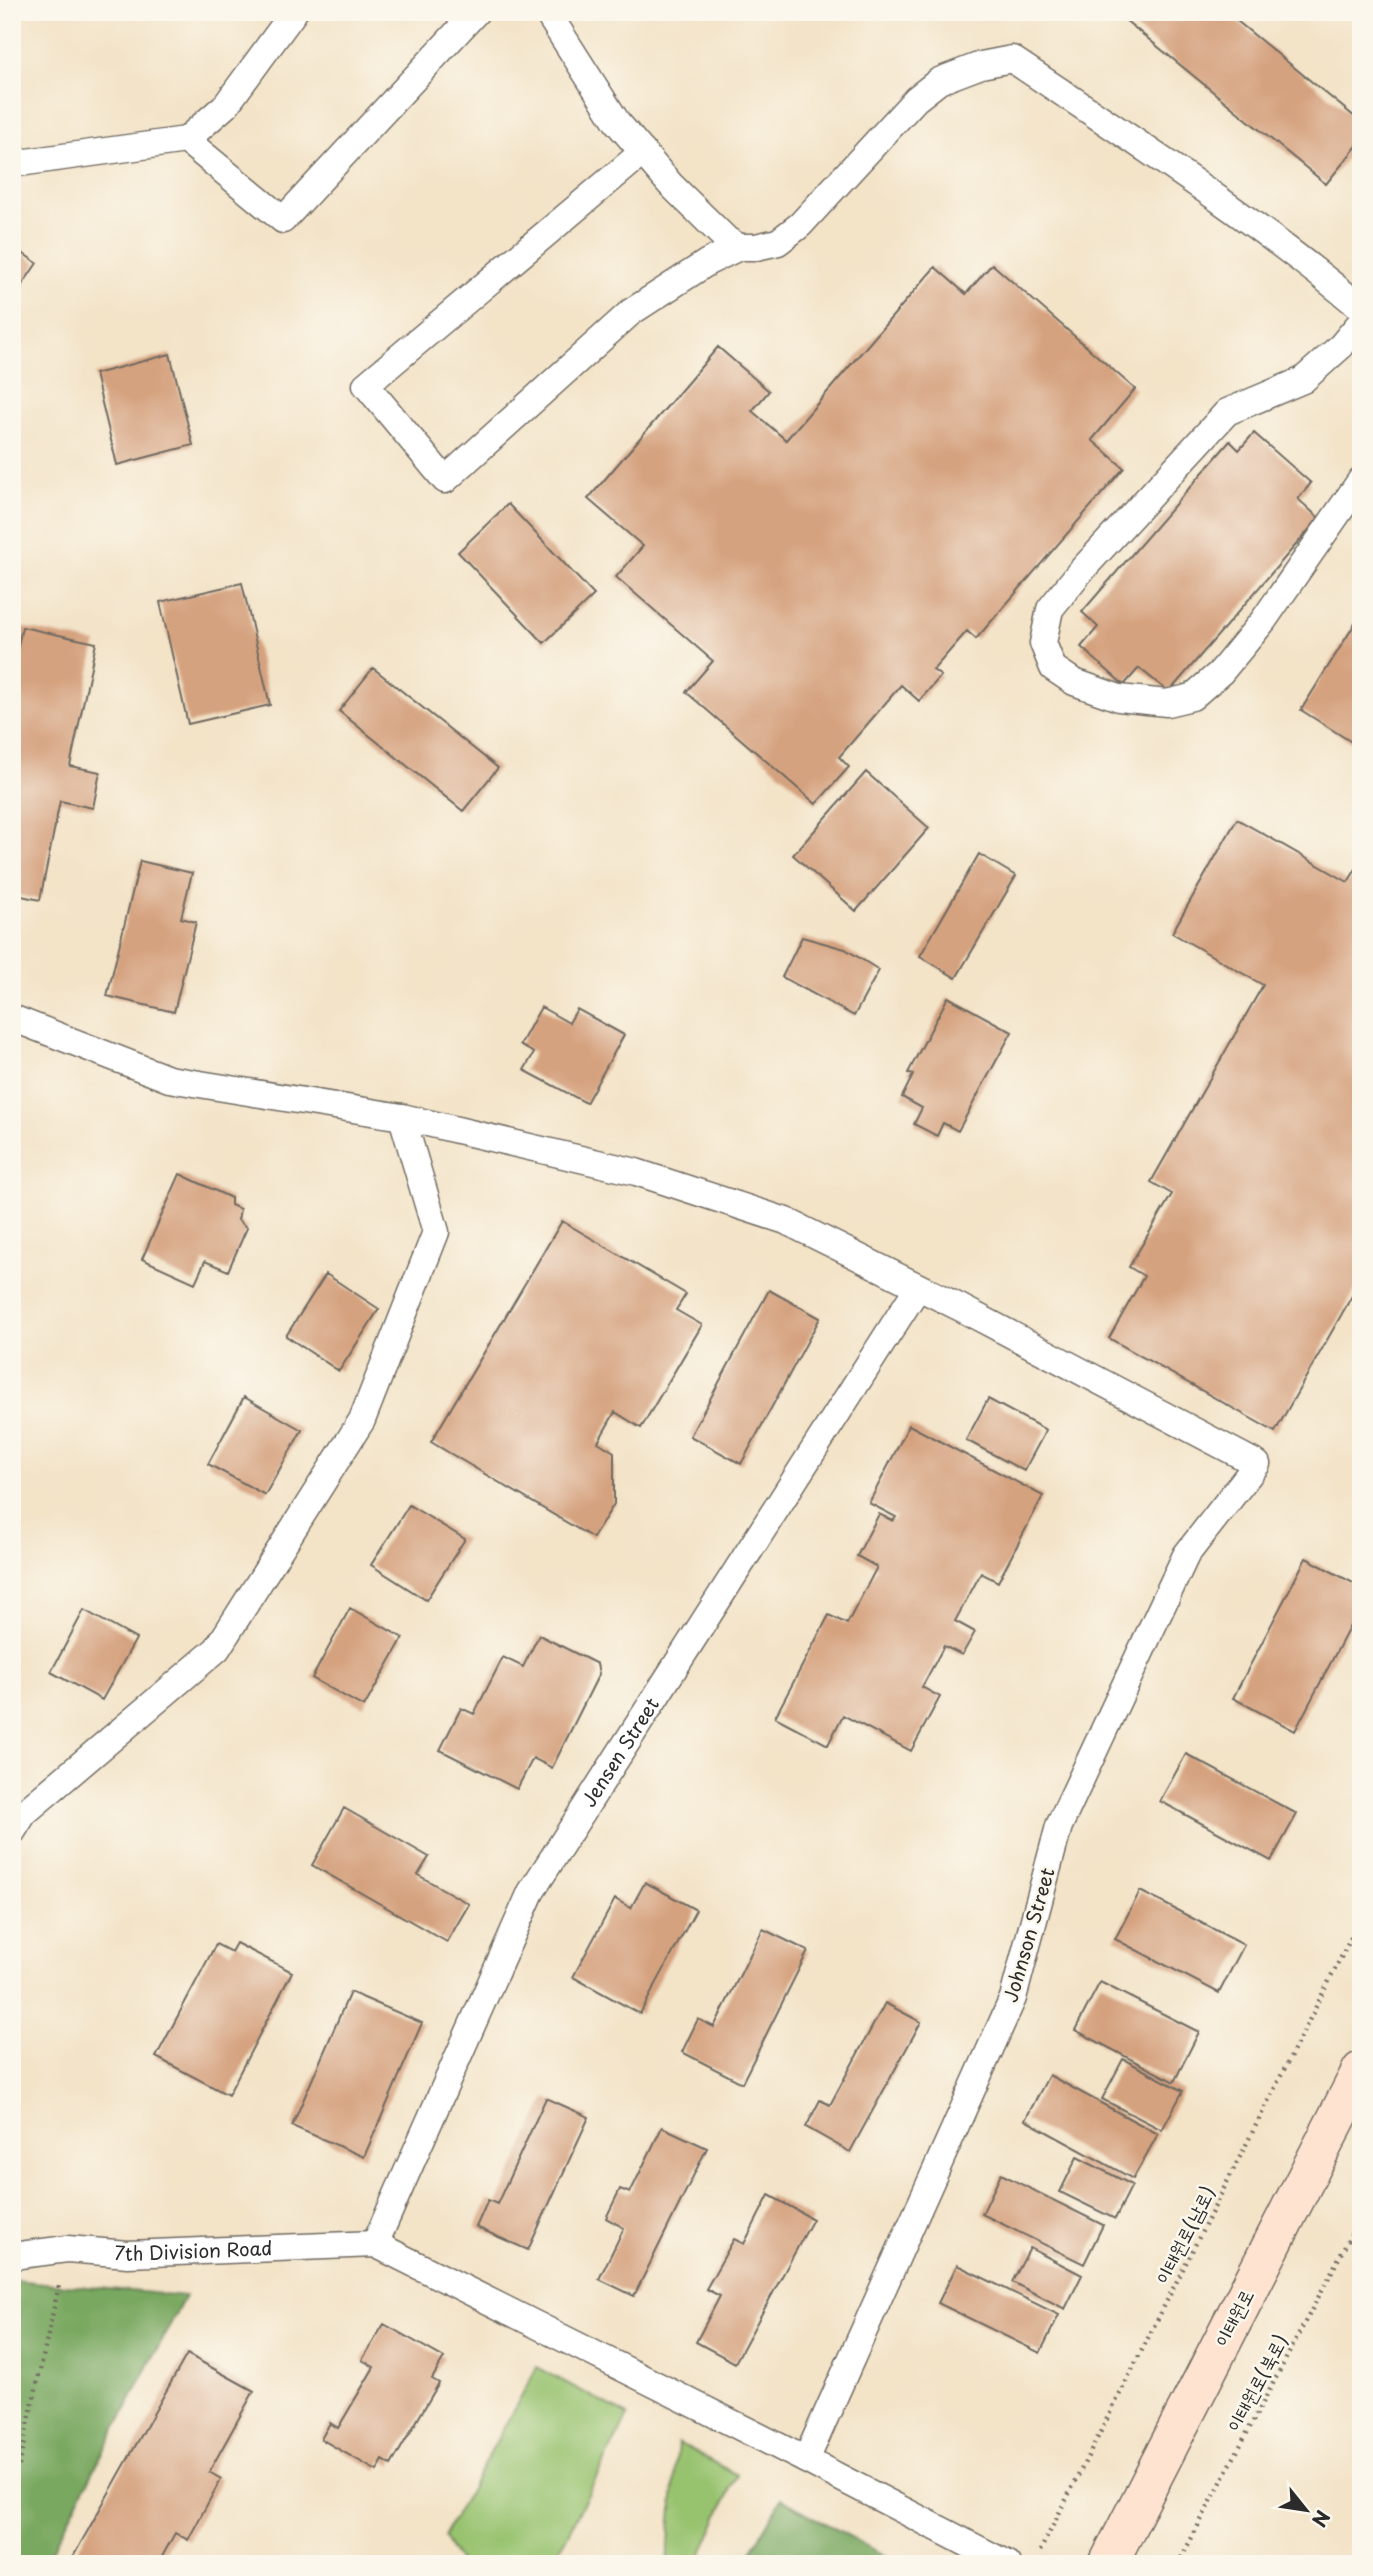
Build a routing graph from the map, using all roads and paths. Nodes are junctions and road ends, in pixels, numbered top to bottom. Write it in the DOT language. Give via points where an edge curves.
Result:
graph roads {
  1 [pos="294,12"];
  2 [pos="476,12"];
  3 [pos="547,12"];
  4 [pos="186,140"];
  5 [pos="643,152"];
  6 [pos="12,164"];
  7 [pos="739,247"];
  8 [pos="1361,308"];
  9 [pos="1361,322"];
  10 [pos="1361,480"];
  11 [pos="12,1018"];
  12 [pos="402,1117"];
  13 [pos="918,1287"];
  14 [pos="12,1832"];
  15 [pos="1361,1918"];
  16 [pos="1361,2071"];
  17 [pos="1361,2216"];
  18 [pos="375,2245"];
  19 [pos="67,2249"];
  20 [pos="12,2256"];
  21 [pos="806,2460"];
  22 [pos="12,2477"];
  23 [pos="1039,2553"];
  24 [pos="1007,2564"];
  25 [pos="1108,2564"];
  26 [pos="1178,2564"];
  1 -- 4 [label="lane" via="226,104"];
  2 -- 4 [label="lane" via="284,220"];
  3 -- 5 [label="lane" via="617,122"];
  4 -- 6 [label="lane"];
  5 -- 7 [label="lane" via="670,184"];
  5 -- 7 [label="lane" via="366,385 445,480 631,312"];
  7 -- 8 [label="lane" via="778,242 800,225 916,99 939,81 1012,59 1201,186"];
  9 -- 10 [label="lane" via="1303,380 1227,412 1079,573 1050,609 1043,643 1054,668 1074,682 1119,698 1167,703 1192,697 1221,672 1263,621"];
  11 -- 12 [label="lane" via="169,1079"];
  12 -- 13 [label="lane" via="662,1180 786,1221"];
  12 -- 14 [label="lane" via="436,1232 362,1420 217,1649 24,1813"];
  13 -- 18 [label="lane, Jensen Street" via="531,1892"];
  13 -- 21 [label="lane, Johnson Street" via="1257,1464 1186,1555 1059,1826 1013,1998"];
  15 -- 23 [label="path, 이태원로(남로)"];
  16 -- 25 [label="main road, 이태원로"];
  17 -- 26 [label="path, 이태원로(북로)"];
  18 -- 19 [label="lane, 7th Division Road" via="128,2254"];
  18 -- 21 [label="lane"];
  19 -- 20 [label="lane, 7th Division Road"];
  19 -- 22 [label="path" via="19,2465"];
  21 -- 24 [label="lane"];
}
